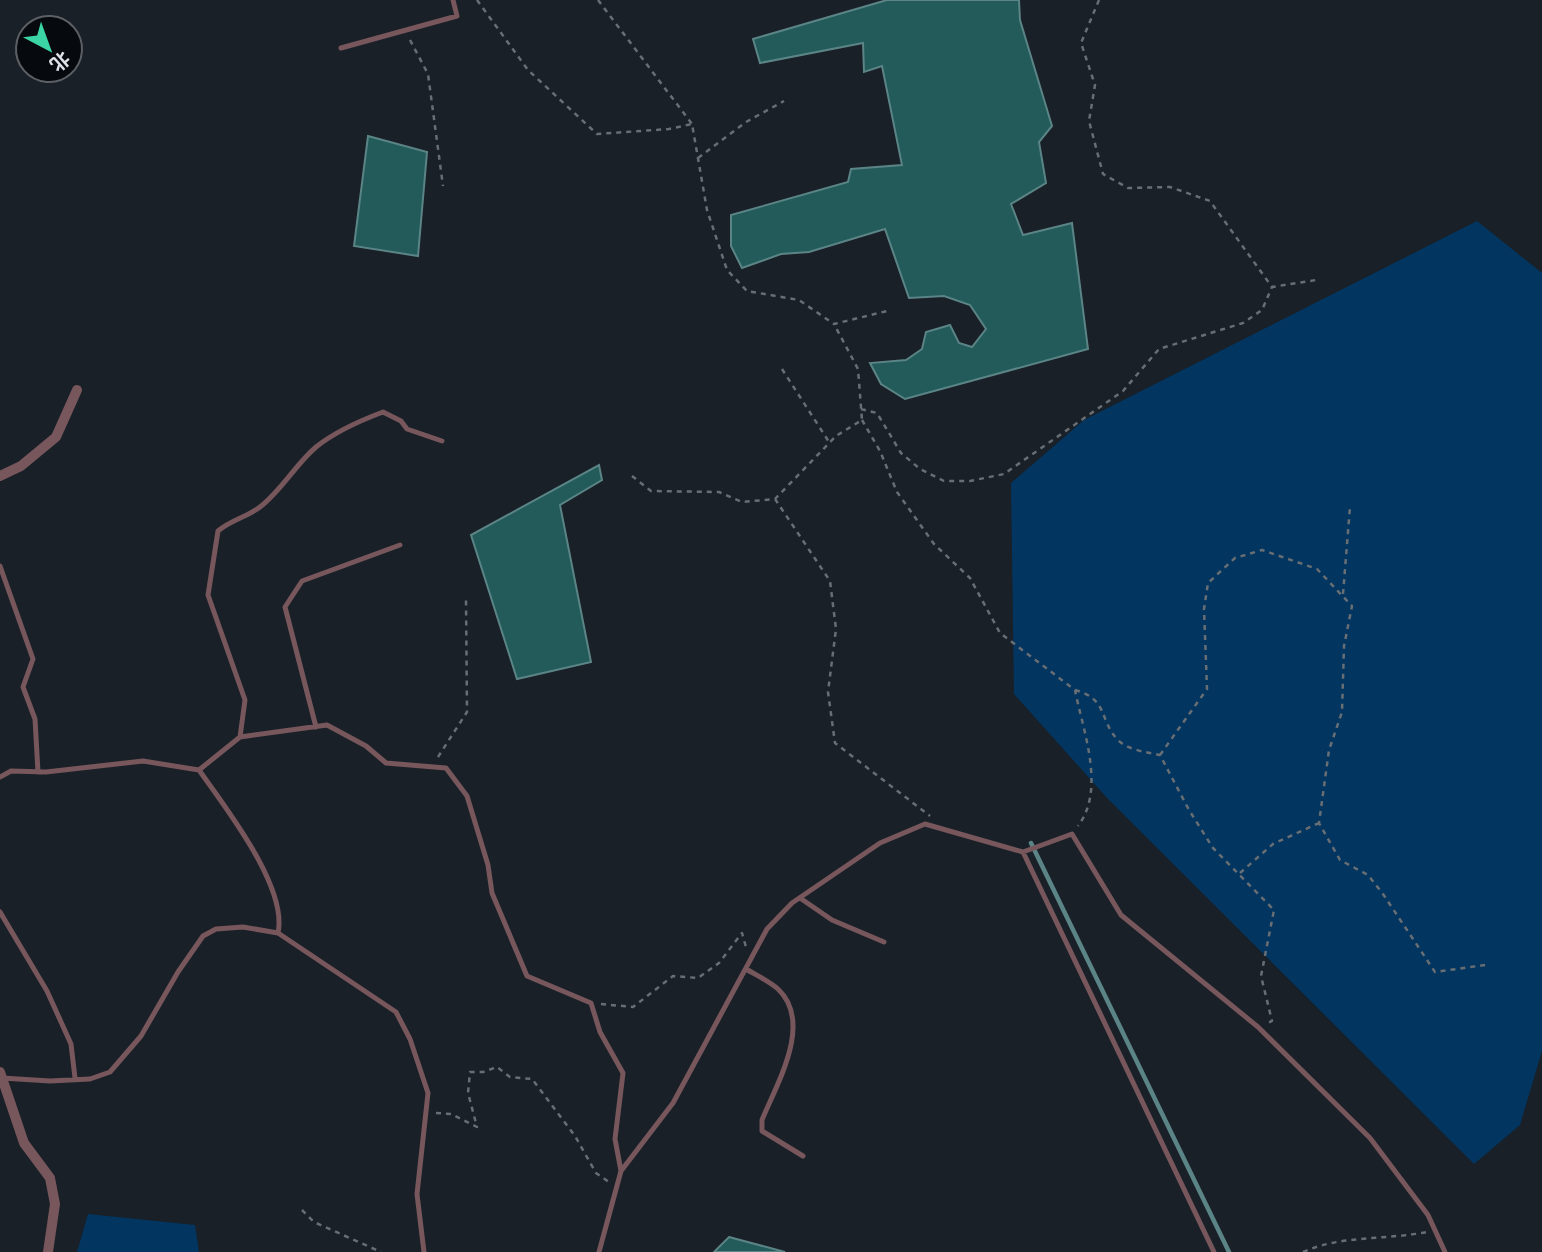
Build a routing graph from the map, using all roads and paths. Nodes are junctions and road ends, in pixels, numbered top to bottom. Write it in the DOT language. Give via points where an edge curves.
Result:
graph roads {
  1 [pos="453,0"];
  2 [pos="477,0"];
  3 [pos="598,0"];
  4 [pos="1099,0"];
  5 [pos="405,31"];
  6 [pos="341,48"];
  7 [pos="784,101"];
  8 [pos="692,124"];
  9 [pos="698,158"];
  10 [pos="443,186"];
  11 [pos="1316,280"];
  12 [pos="1272,287"];
  13 [pos="891,310"];
  14 [pos="834,324"];
  15 [pos="782,369"];
  16 [pos="77,390"];
  17 [pos="861,409"];
  18 [pos="862,420"];
  19 [pos="442,441"];
  20 [pos="829,442"];
  21 [pos="0,475"];
  22 [pos="632,476"];
  23 [pos="775,499"];
  24 [pos="1350,507"];
  25 [pos="400,545"];
  26 [pos="0,566"];
  27 [pos="1343,594"];
  28 [pos="466,600"];
  29 [pos="1075,690"];
  30 [pos="316,727"];
  31 [pos="240,737"];
  32 [pos="1160,755"];
  33 [pos="434,767"];
  34 [pos="199,770"];
  35 [pos="38,772"];
  36 [pos="0,777"];
  37 [pos="1319,823"];
  38 [pos="947,828"];
  39 [pos="1072,835"];
  40 [pos="1023,852"];
  41 [pos="1240,873"];
  42 [pos="800,898"];
  43 [pos="0,912"];
  44 [pos="278,933"];
  45 [pos="884,942"];
  46 [pos="751,960"];
  47 [pos="1485,965"];
  48 [pos="746,969"];
  49 [pos="591,1003"];
  50 [pos="1258,1027"];
  51 [pos="1,1075"];
  52 [pos="75,1078"];
  53 [pos="426,1113"];
  54 [pos="803,1156"];
  55 [pos="621,1171"];
  56 [pos="618,1182"];
  57 [pos="302,1210"];
  58 [pos="1435,1230"];
  59 [pos="48,1252"];
  60 [pos="381,1252"];
  61 [pos="424,1252"];
  62 [pos="599,1252"];
  63 [pos="1214,1252"];
  64 [pos="1303,1252"];
  65 [pos="1445,1252"];
  1 -- 5 [label="lane" via="457,16"];
  2 -- 8 [label="path" via="528,70 597,134"];
  3 -- 8 [label="path"];
  4 -- 12 [label="path" via="1081,43 1096,85 1088,121 1104,174 1128,188 1170,187 1210,201"];
  5 -- 6 [label="lane"];
  5 -- 10 [label="path" via="428,74"];
  7 -- 9 [label="path"];
  8 -- 9 [label="path"];
  9 -- 14 [label="path" via="707,210 727,270 747,291 800,300"];
  11 -- 12 [label="path"];
  12 -- 17 [label="path" via="1262,310 1243,323 1158,349 1123,391 1004,474 944,481 901,453 877,414"];
  13 -- 14 [label="path"];
  14 -- 17 [label="path" via="858,369"];
  15 -- 20 [label="path"];
  16 -- 21 [label="street" via="56,437 21,466"];
  17 -- 18 [label="path"];
  18 -- 20 [label="path"];
  18 -- 29 [label="path" via="897,492 933,544 970,578 1000,632"];
  19 -- 31 [label="lane" via="407,429 383,412 352,423 315,448 278,492 257,509 232,519 218,531 208,595 245,700"];
  20 -- 23 [label="path"];
  22 -- 23 [label="path" via="651,491 719,492 742,502"];
  23 -- 38 [label="path" via="830,581 836,629 828,692 835,743"];
  24 -- 27 [label="path"];
  25 -- 30 [label="lane" via="302,581 285,607"];
  26 -- 35 [label="lane" via="33,659 23,687 35,719"];
  27 -- 32 [label="path" via="1317,569 1262,550 1235,558 1208,583 1204,609 1207,689"];
  27 -- 37 [label="path" via="1352,606 1344,646 1342,712 1329,750"];
  28 -- 33 [label="path" via="467,712 441,748"];
  29 -- 32 [label="path" via="1090,694 1102,708 1117,740 1137,751"];
  29 -- 39 [label="path" via="1090,763 1089,812"];
  30 -- 31 [label="lane"];
  30 -- 33 [label="lane" via="327,725 366,746 386,764"];
  31 -- 34 [label="lane"];
  32 -- 41 [label="path" via="1213,848"];
  33 -- 49 [label="lane" via="446,768 467,796 492,894 527,976"];
  34 -- 35 [label="lane" via="143,761"];
  34 -- 44 [label="lane" via="252,846 281,920"];
  35 -- 36 [label="lane" via="11,771"];
  37 -- 41 [label="path" via="1273,844"];
  37 -- 47 [label="path" via="1340,860 1368,875 1383,894 1435,972"];
  38 -- 40 [label="lane"];
  38 -- 42 [label="lane" via="925,824 905,830"];
  39 -- 40 [label="lane"];
  39 -- 50 [label="lane" via="1121,915"];
  40 -- 63 [label="lane"];
  41 -- 50 [label="path" via="1274,910 1261,976 1272,1021"];
  42 -- 45 [label="lane" via="832,920"];
  42 -- 46 [label="lane" via="767,929"];
  43 -- 52 [label="lane" via="71,1044"];
  44 -- 52 [label="lane" via="243,927 216,929 203,936 126,1055 110,1072 90,1079"];
  44 -- 53 [label="lane" via="396,1013 428,1093"];
  46 -- 48 [label="lane"];
  46 -- 49 [label="path" via="742,933 719,963 698,978 673,976 633,1007"];
  48 -- 54 [label="lane" via="779,990 791,1012 792,1045 762,1120 762,1132"];
  48 -- 55 [label="lane" via="673,1103"];
  49 -- 55 [label="lane" via="600,1032 623,1073 615,1139"];
  50 -- 58 [label="lane" via="1370,1138"];
  51 -- 52 [label="lane" via="50,1081"];
  51 -- 59 [label="street" via="24,1143 50,1178 55,1204"];
  53 -- 56 [label="path" via="451,1114 477,1127 468,1093 470,1072 498,1067 510,1077 532,1079 596,1173 606,1182"];
  53 -- 61 [label="lane" via="417,1194"];
  55 -- 56 [label="lane"];
  56 -- 62 [label="lane"];
  57 -- 60 [label="path" via="314,1222"];
  58 -- 64 [label="path" via="1397,1238 1332,1242"];
  58 -- 65 [label="lane"];
}
